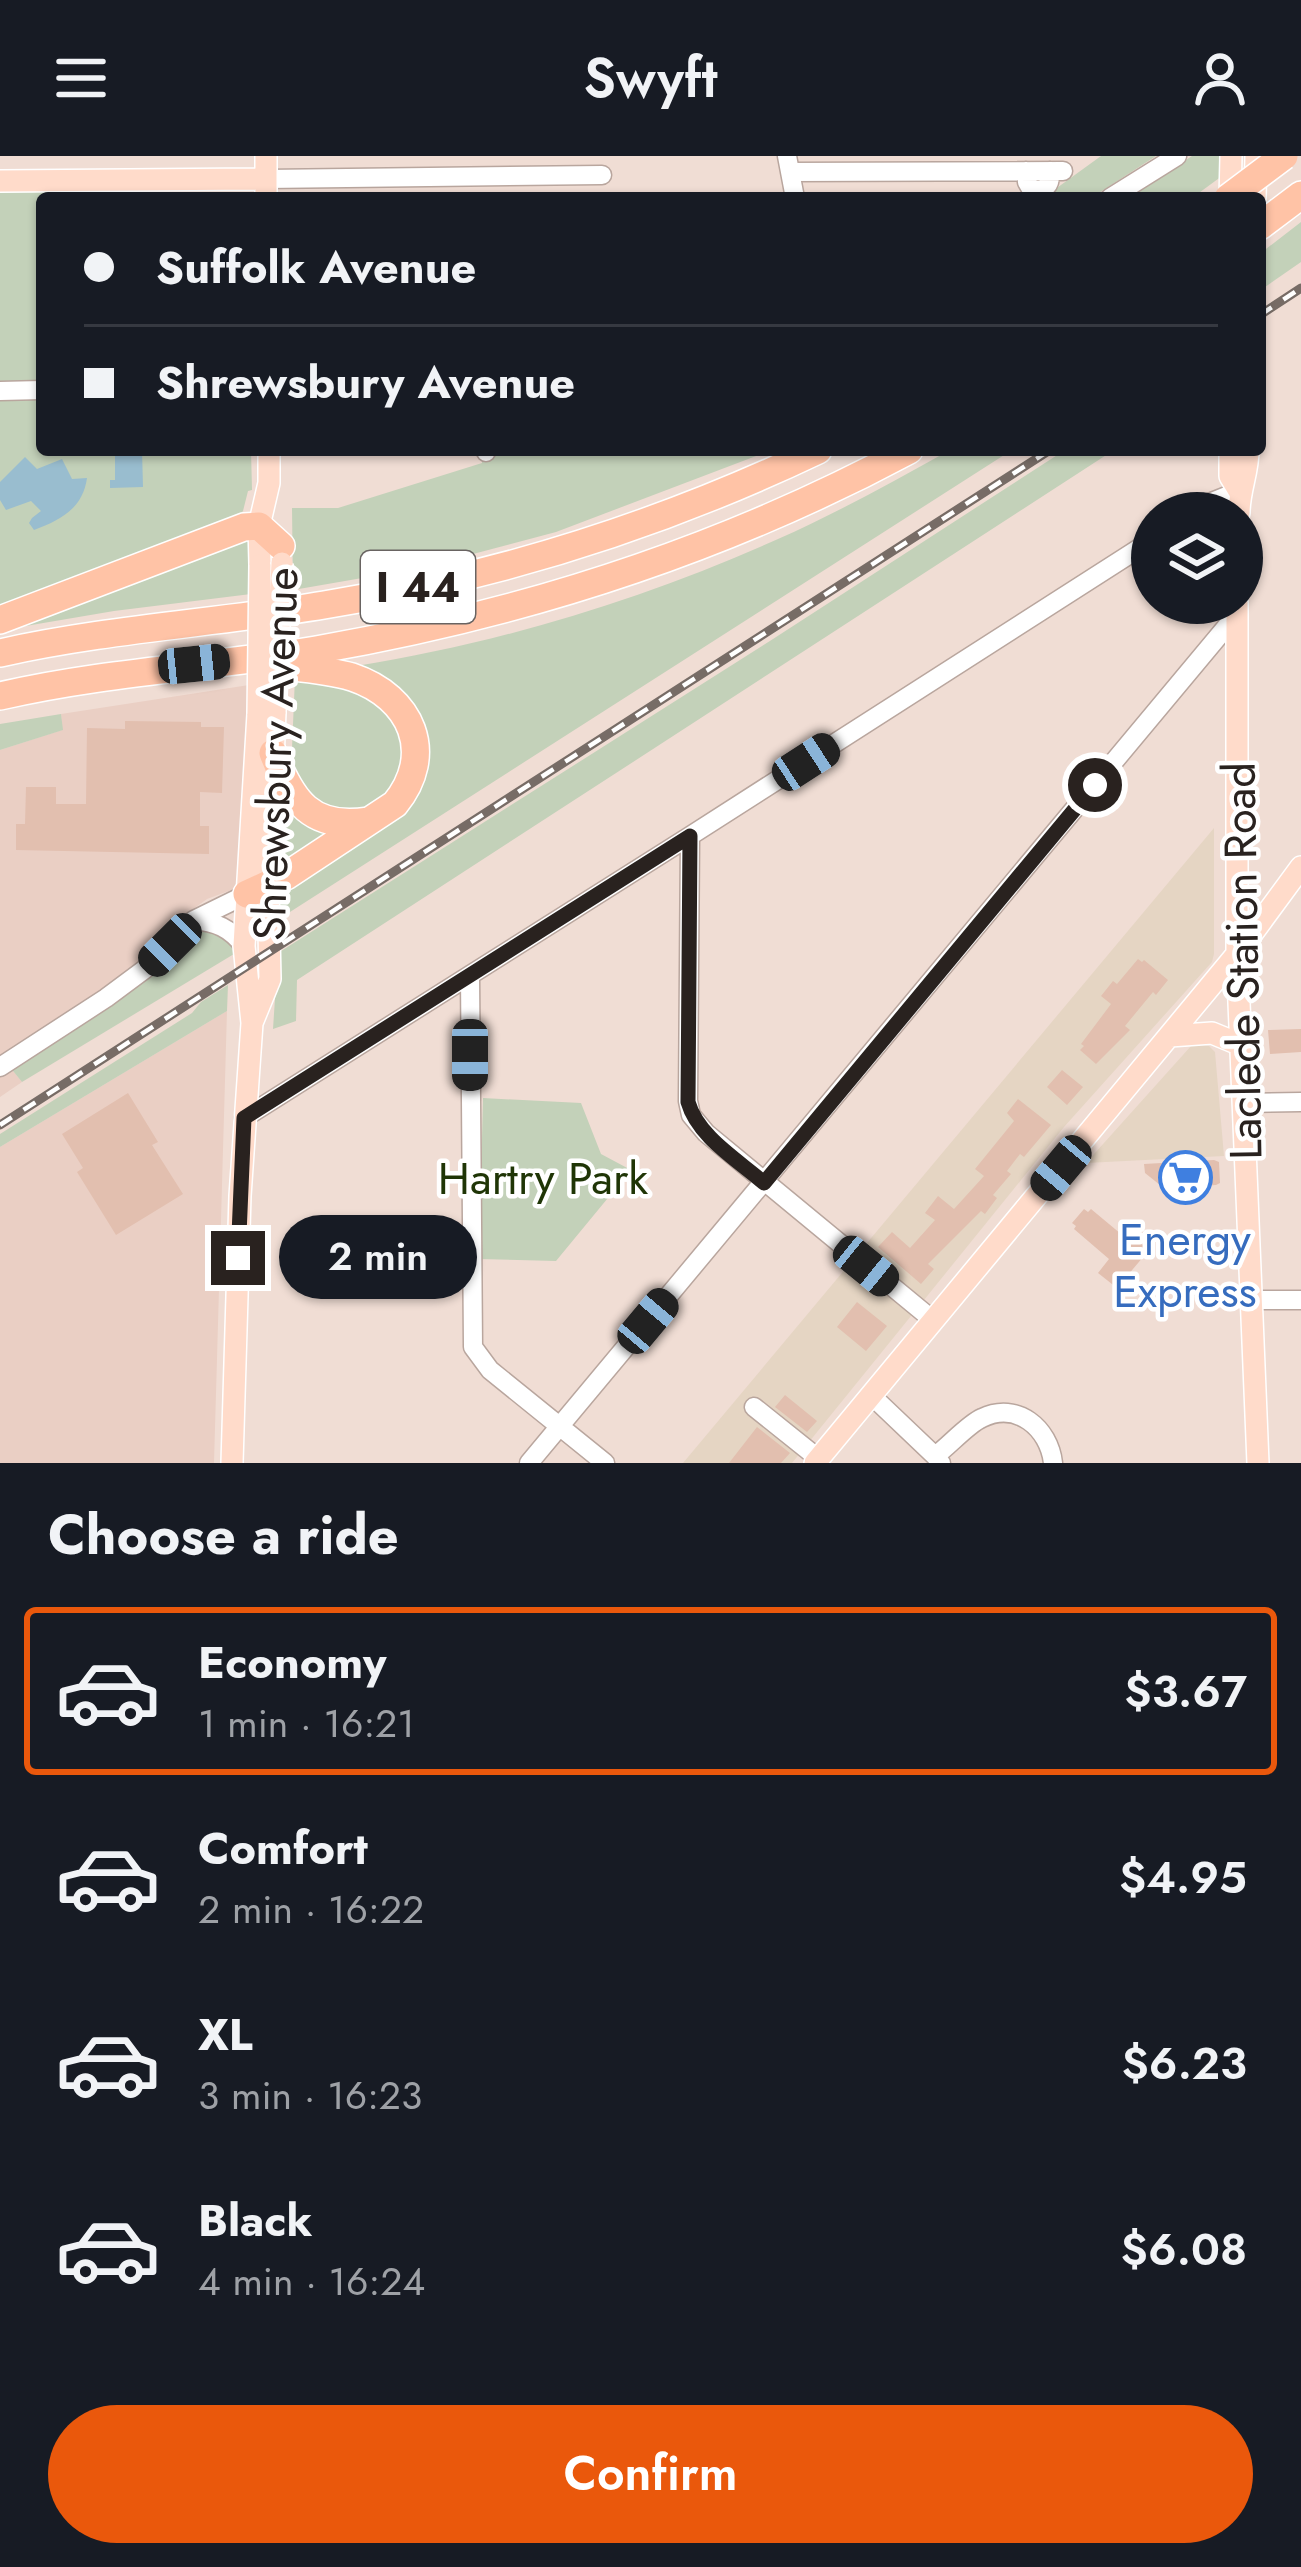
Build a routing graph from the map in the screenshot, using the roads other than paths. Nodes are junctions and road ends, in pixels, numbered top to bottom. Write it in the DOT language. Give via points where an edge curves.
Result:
graph roads {
  1 [pos="1177,156"];
  2 [pos="1231,156"];
  3 [pos="1256,156"];
  4 [pos="1284,156"];
  5 [pos="788,164"];
  6 [pos="1057,171"];
  7 [pos="602,175"];
  8 [pos="266,178"];
  9 [pos="0,181"];
  10 [pos="1120,192"];
  11 [pos="1229,192"];
  12 [pos="1237,192"];
  13 [pos="1255,192"];
  14 [pos="1297,198"];
  15 [pos="1266,221"];
  16 [pos="36,390"];
  17 [pos="0,391"];
  18 [pos="269,456"];
  19 [pos="805,456"];
  20 [pos="897,456"];
  21 [pos="1230,456"];
  22 [pos="1249,456"];
  23 [pos="269,482"];
  24 [pos="1236,492"];
  25 [pos="1242,492"];
  26 [pos="260,526"];
  27 [pos="1131,553"];
  28 [pos="275,558"];
  29 [pos="0,620"];
  30 [pos="1225,624"];
  31 [pos="1237,624"];
  32 [pos="0,653"];
  33 [pos="236,660"];
  34 [pos="0,696"];
  35 [pos="267,713"];
  36 [pos="273,753"];
  37 [pos="372,820"];
  38 [pos="690,836"];
  39 [pos="1301,867"];
  40 [pos="258,889"];
  41 [pos="194,920"];
  42 [pos="244,946"];
  43 [pos="1237,954"];
  44 [pos="470,975"];
  45 [pos="252,1023"];
  46 [pos="1169,1036"];
  47 [pos="1241,1045"];
  48 [pos="0,1066"];
  49 [pos="1301,1102"];
  50 [pos="1243,1103"];
  51 [pos="244,1118"];
  52 [pos="764,1183"];
  53 [pos="1252,1300"];
  54 [pos="1301,1300"];
  55 [pos="934,1321"];
  56 [pos="872,1396"];
  57 [pos="754,1407"];
  58 [pos="560,1425"];
  59 [pos="938,1459"];
  60 [pos="817,1461"];
  61 [pos="232,1463"];
  62 [pos="529,1463"];
  63 [pos="605,1463"];
  64 [pos="1053,1463"];
  65 [pos="1258,1463"];
  1 -- 10 [label="street"];
  2 -- 11 [label="main road"];
  3 -- 13 [label="main road"];
  4 -- 12 [label="highway, bridge"];
  5 -- 6 [label="street" via="1026,171 1039,191"];
  7 -- 8 [label="street"];
  8 -- 9 [label="main road"];
  14 -- 15 [label="highway"];
  16 -- 17 [label="street"];
  18 -- 23 [label="main road, Shrewsbury Avenue"];
  19 -- 32 [label="highway, I 44" via="627,529 466,577"];
  20 -- 33 [label="highway, I 44" via="736,533 597,584 418,630"];
  21 -- 24 [label="main road"];
  22 -- 25 [label="main road"];
  23 -- 26 [label="main road, Shrewsbury Avenue"];
  23 -- 28 [label="main road, Shrewsbury Avenue" via="280,524"];
  26 -- 28 [label="highway"];
  26 -- 29 [label="highway" via="222,533"];
  27 -- 38 [label="street"];
  28 -- 35 [label="main road, Shrewsbury Avenue, bridge"];
  30 -- 52 [label="street"];
  31 -- 43 [label="main road, Laclede Station Road"];
  33 -- 34 [label="highway, I 44"];
  33 -- 37 [label="highway" via="332,672 398,705 411,726 415,770 395,804"];
  35 -- 36 [label="main road, Shrewsbury Avenue"];
  35 -- 40 [label="main road, Shrewsbury Avenue"];
  36 -- 37 [label="highway" via="285,784 310,813 349,824"];
  36 -- 40 [label="main road, Shrewsbury Avenue"];
  37 -- 40 [label="highway"];
  38 -- 44 [label="street"];
  38 -- 52 [label="street" via="688,1102 706,1133"];
  39 -- 43 [label="main road"];
  40 -- 41 [label="street"];
  40 -- 42 [label="main road, Shrewsbury Avenue"];
  40 -- 45 [label="main road, Shrewsbury Avenue" via="270,979"];
  41 -- 42 [label="street" via="221,925"];
  41 -- 48 [label="street" via="146,969"];
  42 -- 45 [label="main road, Shrewsbury Avenue"];
  43 -- 46 [label="main road"];
  43 -- 47 [label="main road, Laclede Station Road"];
  44 -- 51 [label="street"];
  44 -- 58 [label="street" via="472,1347"];
  45 -- 51 [label="main road, Shrewsbury Avenue"];
  46 -- 47 [label="main road" via="1212,1034"];
  46 -- 55 [label="main road"];
  47 -- 50 [label="main road, Laclede Station Road"];
  49 -- 50 [label="street"];
  50 -- 53 [label="main road, Laclede Station Road"];
  51 -- 61 [label="main road, Shrewsbury Avenue"];
  52 -- 55 [label="street"];
  52 -- 58 [label="street"];
  53 -- 54 [label="street"];
  53 -- 65 [label="main road, Laclede Station Road"];
  55 -- 56 [label="main road"];
  56 -- 59 [label="street"];
  56 -- 60 [label="main road"];
  57 -- 60 [label="street"];
  58 -- 62 [label="street"];
  58 -- 63 [label="street"];
  59 -- 64 [label="street" via="976,1421 1004,1413 1039,1427"];
}
